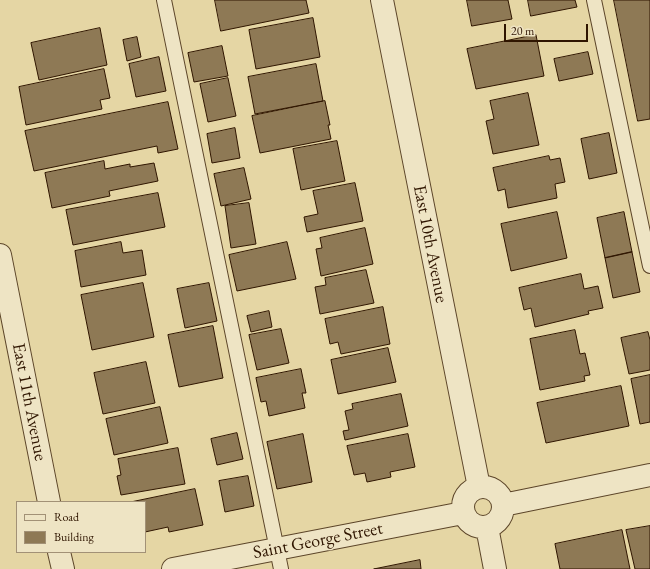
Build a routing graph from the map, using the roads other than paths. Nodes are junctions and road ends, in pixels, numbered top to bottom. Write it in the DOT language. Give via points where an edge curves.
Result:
graph roads {
  1 [pos="164,0"];
  2 [pos="382,0"];
  3 [pos="594,0"];
  4 [pos="0,255"];
  5 [pos="650,266"];
  6 [pos="650,475"];
  7 [pos="479,487"];
  8 [pos="49,501"];
  9 [pos="503,505"];
  10 [pos="463,513"];
  11 [pos="487,527"];
  12 [pos="59,553"];
  13 [pos="278,559"];
  14 [pos="63,569"];
  15 [pos="173,569"];
  16 [pos="495,569"];
  1 -- 13 [label="lane"];
  2 -- 7 [label="street, East 10th Avenue"];
  3 -- 5 [label="lane"];
  4 -- 8 [label="street, East 11th Avenue"];
  6 -- 9 [label="street"];
  7 -- 9 [label="street" via="495,491"];
  7 -- 10 [label="street" via="466,497 462,505"];
  9 -- 11 [label="street" via="500,520"];
  10 -- 11 [label="street" via="472,525 479,528"];
  10 -- 13 [label="street, Saint George Street"];
  11 -- 16 [label="street"];
  12 -- 14 [label="street"];
  13 -- 15 [label="street, Saint George Street"];
}
